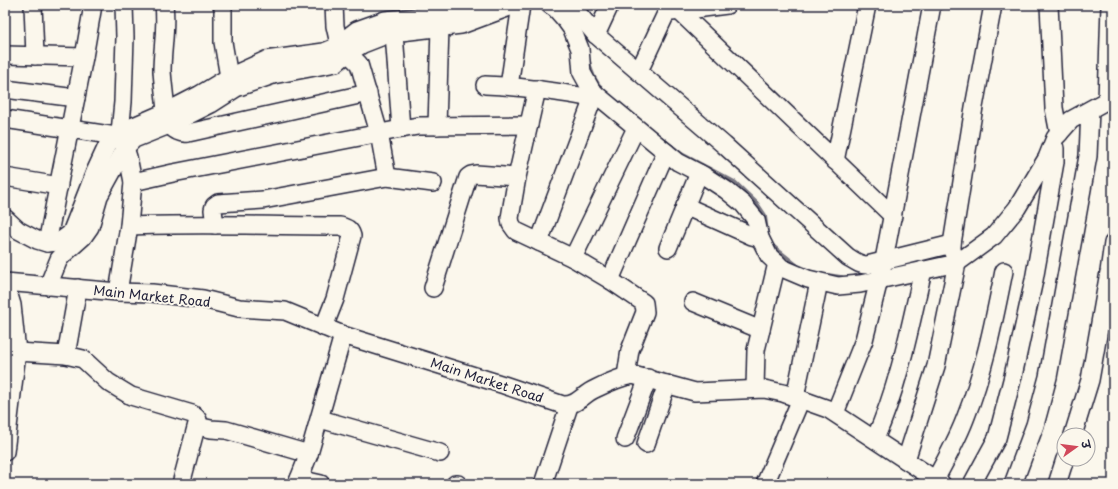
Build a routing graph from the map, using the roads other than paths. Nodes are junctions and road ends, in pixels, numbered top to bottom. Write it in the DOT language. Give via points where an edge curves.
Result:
graph roads {
  1 [pos="33,5"];
  2 [pos="93,5"];
  3 [pos="124,5"];
  4 [pos="164,5"];
  5 [pos="223,5"];
  6 [pos="334,5"];
  7 [pos="476,5"];
  8 [pos="515,5"];
  9 [pos="521,5"];
  10 [pos="550,5"];
  11 [pos="571,5"];
  12 [pos="610,5"];
  13 [pos="727,5"];
  14 [pos="867,5"];
  15 [pos="932,5"];
  16 [pos="993,5"];
  17 [pos="1049,5"];
  18 [pos="1110,5"];
  19 [pos="672,9"];
  20 [pos="399,23"];
  21 [pos="440,27"];
  22 [pos="596,35"];
  23 [pos="343,48"];
  24 [pos="5,55"];
  25 [pos="35,56"];
  26 [pos="84,57"];
  27 [pos="639,71"];
  28 [pos="229,77"];
  29 [pos="485,85"];
  30 [pos="509,86"];
  31 [pos="5,89"];
  32 [pos="537,89"];
  33 [pos="368,92"];
  34 [pos="594,96"];
  35 [pos="1108,97"];
  36 [pos="76,98"];
  37 [pos="1090,110"];
  38 [pos="168,118"];
  39 [pos="5,119"];
  40 [pos="529,125"];
  41 [pos="437,126"];
  42 [pos="636,128"];
  43 [pos="70,129"];
  44 [pos="401,129"];
  45 [pos="1057,132"];
  46 [pos="379,133"];
  47 [pos="122,139"];
  48 [pos="666,152"];
  49 [pos="835,161"];
  50 [pos="699,173"];
  51 [pos="5,176"];
  52 [pos="387,177"];
  53 [pos="516,177"];
  54 [pos="133,182"];
  55 [pos="433,183"];
  56 [pos="59,186"];
  57 [pos="685,206"];
  58 [pos="893,216"];
  59 [pos="5,218"];
  60 [pos="214,225"];
  61 [pos="129,226"];
  62 [pos="760,238"];
  63 [pos="539,242"];
  64 [pos="47,243"];
  65 [pos="1113,243"];
  66 [pos="668,248"];
  67 [pos="954,254"];
  68 [pos="573,258"];
  69 [pos="776,263"];
  70 [pos="923,270"];
  71 [pos="881,271"];
  72 [pos="1004,271"];
  73 [pos="610,280"];
  74 [pos="5,282"];
  75 [pos="819,282"];
  76 [pos="48,286"];
  77 [pos="78,288"];
  78 [pos="433,288"];
  79 [pos="118,292"];
  80 [pos="693,302"];
  81 [pos="324,327"];
  82 [pos="761,330"];
  83 [pos="343,336"];
  84 [pos="17,352"];
  85 [pos="66,355"];
  86 [pos="626,376"];
  87 [pos="648,378"];
  88 [pos="667,384"];
  89 [pos="755,388"];
  90 [pos="798,398"];
  91 [pos="569,406"];
  92 [pos="835,413"];
  93 [pos="320,419"];
  94 [pos="196,426"];
  95 [pos="1075,427"];
  96 [pos="625,438"];
  97 [pos="875,439"];
  98 [pos="646,444"];
  99 [pos="5,452"];
  100 [pos="440,453"];
  101 [pos="309,454"];
  102 [pos="906,460"];
  103 [pos="1063,467"];
  104 [pos="298,481"];
  105 [pos="938,482"];
  106 [pos="181,484"];
  107 [pos="321,484"];
  108 [pos="454,484"];
  109 [pos="458,484"];
  110 [pos="543,484"];
  111 [pos="765,484"];
  112 [pos="972,484"];
  113 [pos="1013,484"];
  114 [pos="1057,484"];
  1 -- 25 [label="street"];
  2 -- 26 [label="street"];
  3 -- 47 [label="street"];
  4 -- 38 [label="street" via="166,20 162,71"];
  5 -- 28 [label="street" via="223,42"];
  6 -- 23 [label="street" via="335,26"];
  7 -- 20 [label="street" via="448,14"];
  8 -- 21 [label="street" via="461,25"];
  9 -- 30 [label="street"];
  10 -- 34 [label="street" via="572,29 580,49 582,72"];
  11 -- 22 [label="street"];
  12 -- 22 [label="street"];
  13 -- 19 [label="street"];
  14 -- 49 [label="street"];
  15 -- 58 [label="street"];
  16 -- 67 [label="street"];
  17 -- 45 [label="street"];
  18 -- 35 [label="street"];
  19 -- 27 [label="street"];
  19 -- 49 [label="street"];
  20 -- 21 [label="street"];
  20 -- 23 [label="street" via="385,20 357,30"];
  20 -- 44 [label="street"];
  21 -- 41 [label="street"];
  22 -- 27 [label="street"];
  23 -- 28 [label="street" via="266,60"];
  23 -- 33 [label="street" via="359,64"];
  23 -- 38 [label="street" via="339,61 332,65 273,75 236,88 211,104"];
  24 -- 25 [label="street"];
  25 -- 26 [label="street"];
  26 -- 36 [label="street"];
  27 -- 71 [label="street" via="848,257"];
  28 -- 38 [label="street"];
  29 -- 30 [label="street"];
  30 -- 32 [label="street"];
  31 -- 36 [label="street"];
  32 -- 34 [label="street"];
  32 -- 40 [label="street"];
  33 -- 38 [label="street" via="188,133 177,132"];
  33 -- 46 [label="street"];
  34 -- 42 [label="street"];
  34 -- 63 [label="street"];
  35 -- 37 [label="street"];
  36 -- 43 [label="street"];
  37 -- 45 [label="street" via="1071,120"];
  37 -- 113 [label="street" via="1088,156 1048,377 1036,425"];
  38 -- 47 [label="street"];
  39 -- 43 [label="street"];
  40 -- 41 [label="street"];
  40 -- 53 [label="street"];
  41 -- 44 [label="street"];
  42 -- 48 [label="street"];
  42 -- 68 [label="street"];
  43 -- 47 [label="street"];
  43 -- 56 [label="street"];
  44 -- 46 [label="street"];
  45 -- 67 [label="street" via="1048,158 1017,208 994,236"];
  45 -- 112 [label="street" via="1055,162 1034,280 1013,376 998,438"];
  46 -- 52 [label="street"];
  46 -- 54 [label="street"];
  47 -- 54 [label="street"];
  47 -- 64 [label="street" via="108,144 71,233 59,242"];
  47 -- 76 [label="street" via="99,196 90,227 84,237 59,260"];
  48 -- 50 [label="street"];
  48 -- 73 [label="street"];
  49 -- 58 [label="street"];
  50 -- 57 [label="street"];
  50 -- 62 [label="street" via="743,204 756,220"];
  51 -- 56 [label="street"];
  52 -- 55 [label="street"];
  52 -- 60 [label="street" via="262,200 218,203 213,210"];
  53 -- 63 [label="street" via="511,224 516,231"];
  53 -- 78 [label="street" via="476,174 468,177"];
  54 -- 61 [label="street"];
  56 -- 64 [label="street"];
  57 -- 62 [label="street"];
  57 -- 66 [label="street"];
  58 -- 71 [label="street"];
  59 -- 64 [label="street" via="18,230"];
  60 -- 61 [label="street"];
  60 -- 81 [label="street" via="347,228 352,236"];
  61 -- 79 [label="street"];
  62 -- 69 [label="street" via="769,256"];
  63 -- 68 [label="street"];
  65 -- 95 [label="street" via="1090,380"];
  67 -- 70 [label="street"];
  67 -- 71 [label="street"];
  67 -- 102 [label="street" via="936,366"];
  68 -- 73 [label="street"];
  69 -- 75 [label="street" via="782,268"];
  69 -- 82 [label="street"];
  70 -- 71 [label="street"];
  70 -- 97 [label="street" via="903,360 887,413"];
  71 -- 75 [label="street" via="860,284 838,286"];
  71 -- 92 [label="street" via="864,340"];
  72 -- 105 [label="street" via="977,385"];
  73 -- 86 [label="street" via="644,303 645,307 630,350"];
  74 -- 76 [label="street, Main Market Road"];
  74 -- 84 [label="street" via="12,305"];
  75 -- 90 [label="street"];
  76 -- 77 [label="street, Main Market Road"];
  77 -- 79 [label="street, Main Market Road"];
  77 -- 85 [label="street"];
  79 -- 81 [label="street, Main Market Road" via="152,293 203,299 239,308 285,311"];
  80 -- 82 [label="street"];
  81 -- 83 [label="street, Main Market Road"];
  82 -- 89 [label="street" via="756,350"];
  83 -- 91 [label="street, Main Market Road"];
  83 -- 93 [label="street" via="330,375"];
  84 -- 85 [label="street"];
  84 -- 99 [label="street"];
  85 -- 94 [label="street" via="83,359 108,382 131,396 192,414 198,420"];
  86 -- 87 [label="street"];
  86 -- 91 [label="street" via="594,389"];
  87 -- 88 [label="street"];
  87 -- 96 [label="street"];
  88 -- 89 [label="street" via="696,392"];
  88 -- 98 [label="street"];
  89 -- 90 [label="street" via="777,391"];
  90 -- 92 [label="street"];
  90 -- 111 [label="street"];
  91 -- 110 [label="street"];
  92 -- 97 [label="street"];
  93 -- 100 [label="street"];
  93 -- 101 [label="street"];
  94 -- 101 [label="street" via="226,430"];
  94 -- 106 [label="street"];
  97 -- 102 [label="street"];
  101 -- 104 [label="street"];
  102 -- 105 [label="street"];
  103 -- 114 [label="street"];
  104 -- 107 [label="street"];
  108 -- 109 [label="street"];
}
